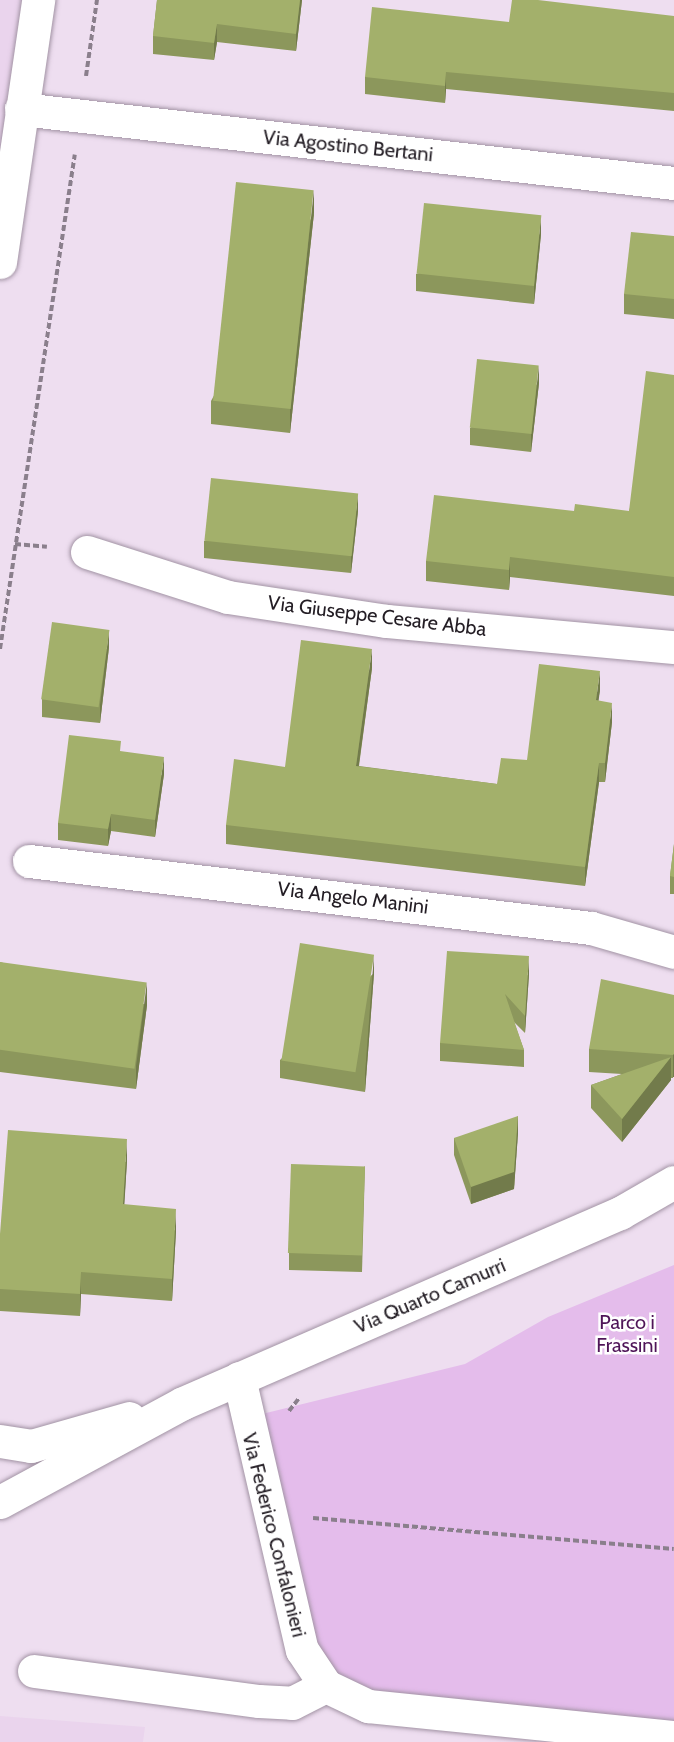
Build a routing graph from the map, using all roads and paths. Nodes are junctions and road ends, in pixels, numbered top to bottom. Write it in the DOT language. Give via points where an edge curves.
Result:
graph roads {
  1 [pos="38,0"];
  2 [pos="97,0"];
  3 [pos="21,109"];
  4 [pos="81,115"];
  5 [pos="674,183"];
  6 [pos="0,262"];
  7 [pos="87,552"];
  8 [pos="674,647"];
  9 [pos="0,649"];
  10 [pos="29,861"];
  11 [pos="674,952"];
  12 [pos="674,1182"];
  13 [pos="239,1378"];
  14 [pos="183,1403"];
  15 [pos="0,1441"];
  16 [pos="0,1502"];
  17 [pos="268,1514"];
  18 [pos="674,1549"];
  19 [pos="34,1671"];
  20 [pos="326,1686"];
  21 [pos="674,1737"];
  1 -- 3 [label="street"];
  2 -- 4 [label="path"];
  3 -- 4 [label="street, Via Agostino Bertani"];
  3 -- 6 [label="street"];
  4 -- 5 [label="street, Via Agostino Bertani"];
  4 -- 9 [label="path"];
  7 -- 8 [label="street, Via Giuseppe Cesare Abba" via="228,597 387,621"];
  10 -- 11 [label="street, Via Angelo Manini" via="591,928"];
  12 -- 13 [label="street, Via Quarto Camurri" via="620,1213"];
  13 -- 14 [label="street, Via Quarto Camurri"];
  13 -- 17 [label="street, Via Federico Confalonieri"];
  14 -- 15 [label="street, Via Quarto Camurri" via="31,1446"];
  14 -- 16 [label="street, Via Quarto Camurri"];
  17 -- 18 [label="path"];
  17 -- 20 [label="street, Via Federico Confalonieri" via="302,1650"];
  19 -- 20 [label="street" via="259,1701 292,1702"];
  20 -- 21 [label="street" via="368,1706"];
}
